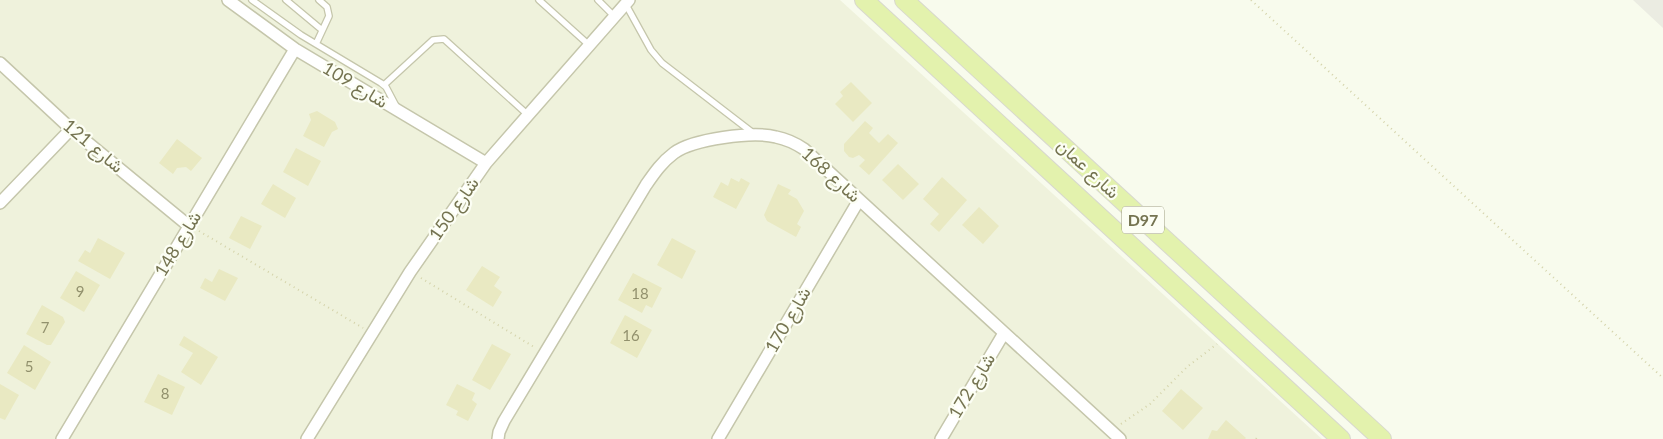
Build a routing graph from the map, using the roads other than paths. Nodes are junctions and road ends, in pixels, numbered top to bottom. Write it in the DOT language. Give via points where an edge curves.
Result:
graph roads {
  1 [pos="228,0"];
  2 [pos="252,0"];
  3 [pos="286,0"];
  4 [pos="319,0"];
  5 [pos="539,0"];
  6 [pos="598,0"];
  7 [pos="864,0"];
  8 [pos="904,0"];
  9 [pos="627,2"];
  10 [pos="614,16"];
  11 [pos="322,30"];
  12 [pos="316,44"];
  13 [pos="589,45"];
  14 [pos="295,49"];
  15 [pos="0,63"];
  16 [pos="384,85"];
  17 [pos="398,110"];
  18 [pos="528,115"];
  19 [pos="71,129"];
  20 [pos="757,136"];
  21 [pos="486,163"];
  22 [pos="859,200"];
  23 [pos="0,203"];
  24 [pos="189,226"];
  25 [pos="1004,333"];
  26 [pos="1115,435"];
  27 [pos="62,439"];
  28 [pos="307,439"];
  29 [pos="498,439"];
  30 [pos="718,439"];
  31 [pos="941,439"];
  32 [pos="1341,439"];
  33 [pos="1382,439"];
  1 -- 14 [label="street, شارع 109"];
  2 -- 12 [label="lane"];
  3 -- 11 [label="lane"];
  4 -- 11 [label="lane" via="328,11"];
  5 -- 13 [label="lane"];
  6 -- 10 [label="lane"];
  7 -- 32 [label="main road, شارع عمان / D97"];
  8 -- 33 [label="main road, شارع عمان / D97"];
  9 -- 10 [label="street, شارع 150"];
  9 -- 20 [label="lane" via="651,50 662,63"];
  10 -- 13 [label="street, شارع 150"];
  11 -- 12 [label="lane"];
  12 -- 16 [label="lane"];
  13 -- 18 [label="street, شارع 150"];
  14 -- 17 [label="street, شارع 109"];
  14 -- 24 [label="street, شارع 148"];
  15 -- 19 [label="street, شارع 121"];
  16 -- 17 [label="lane"];
  16 -- 18 [label="lane" via="433,40 444,39"];
  17 -- 21 [label="street, شارع 109"];
  18 -- 21 [label="street, شارع 150"];
  19 -- 23 [label="street"];
  19 -- 24 [label="street, شارع 121"];
  20 -- 22 [label="street, شارع 168" via="789,140 804,148"];
  20 -- 29 [label="street, شارع 168" via="696,142 659,166 504,421"];
  21 -- 28 [label="street, شارع 150" via="410,272"];
  22 -- 25 [label="street, شارع 168"];
  22 -- 30 [label="street, شارع 170"];
  24 -- 27 [label="street, شارع 148"];
  25 -- 26 [label="street, شارع 168"];
  25 -- 31 [label="street, شارع 172"];
}
